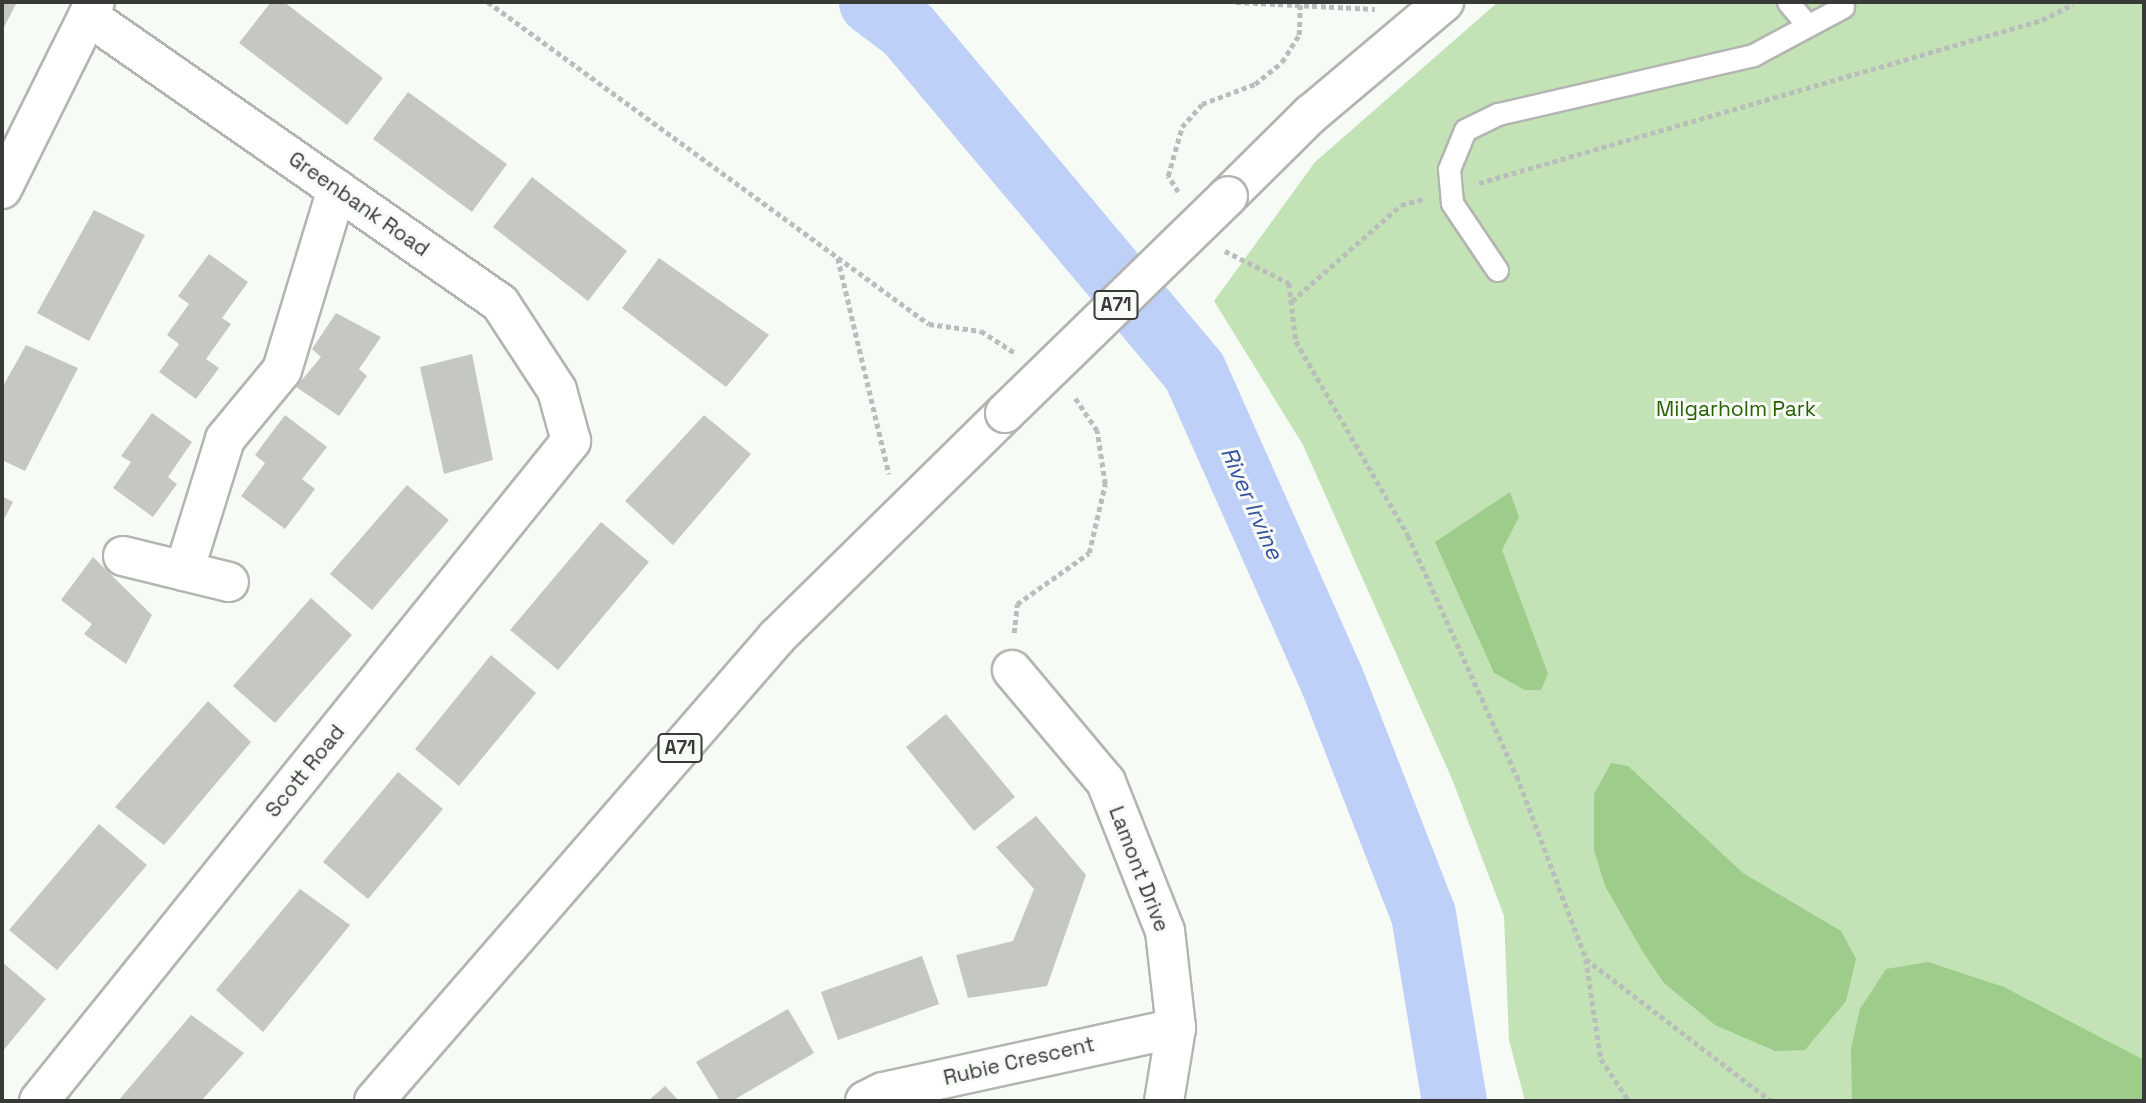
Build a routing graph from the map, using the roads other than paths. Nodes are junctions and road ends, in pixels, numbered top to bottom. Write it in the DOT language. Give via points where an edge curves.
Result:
graph roads {
  1 [pos="1444,2"];
  2 [pos="1788,2"];
  3 [pos="1843,7"];
  4 [pos="92,9"];
  5 [pos="1805,22"];
  6 [pos="2,189"];
  7 [pos="337,189"];
  8 [pos="1497,271"];
  9 [pos="571,441"];
  10 [pos="123,556"];
  11 [pos="184,571"];
  12 [pos="229,582"];
  13 [pos="1012,670"];
  14 [pos="1175,1028"];
  15 [pos="39,1101"];
  16 [pos="374,1101"];
  17 [pos="865,1101"];
  18 [pos="1164,1101"];
  1 -- 16 [label="street, A71, bridge" via="1311,114 777,637"];
  2 -- 5 [label="lane"];
  3 -- 5 [label="lane"];
  4 -- 6 [label="street"];
  4 -- 7 [label="street, Greenbank Road"];
  5 -- 8 [label="lane" via="1752,55 1465,130 1449,169 1452,203"];
  7 -- 9 [label="street, Greenbank Road" via="500,303 557,390"];
  7 -- 11 [label="street" via="282,370 225,439"];
  9 -- 15 [label="street, Scott Road"];
  10 -- 11 [label="street"];
  11 -- 12 [label="street"];
  13 -- 14 [label="street, Lamont Drive" via="1106,782 1165,931"];
  14 -- 17 [label="street, Rubie Crescent" via="883,1092"];
  14 -- 18 [label="street, Lamont Drive"];
}
